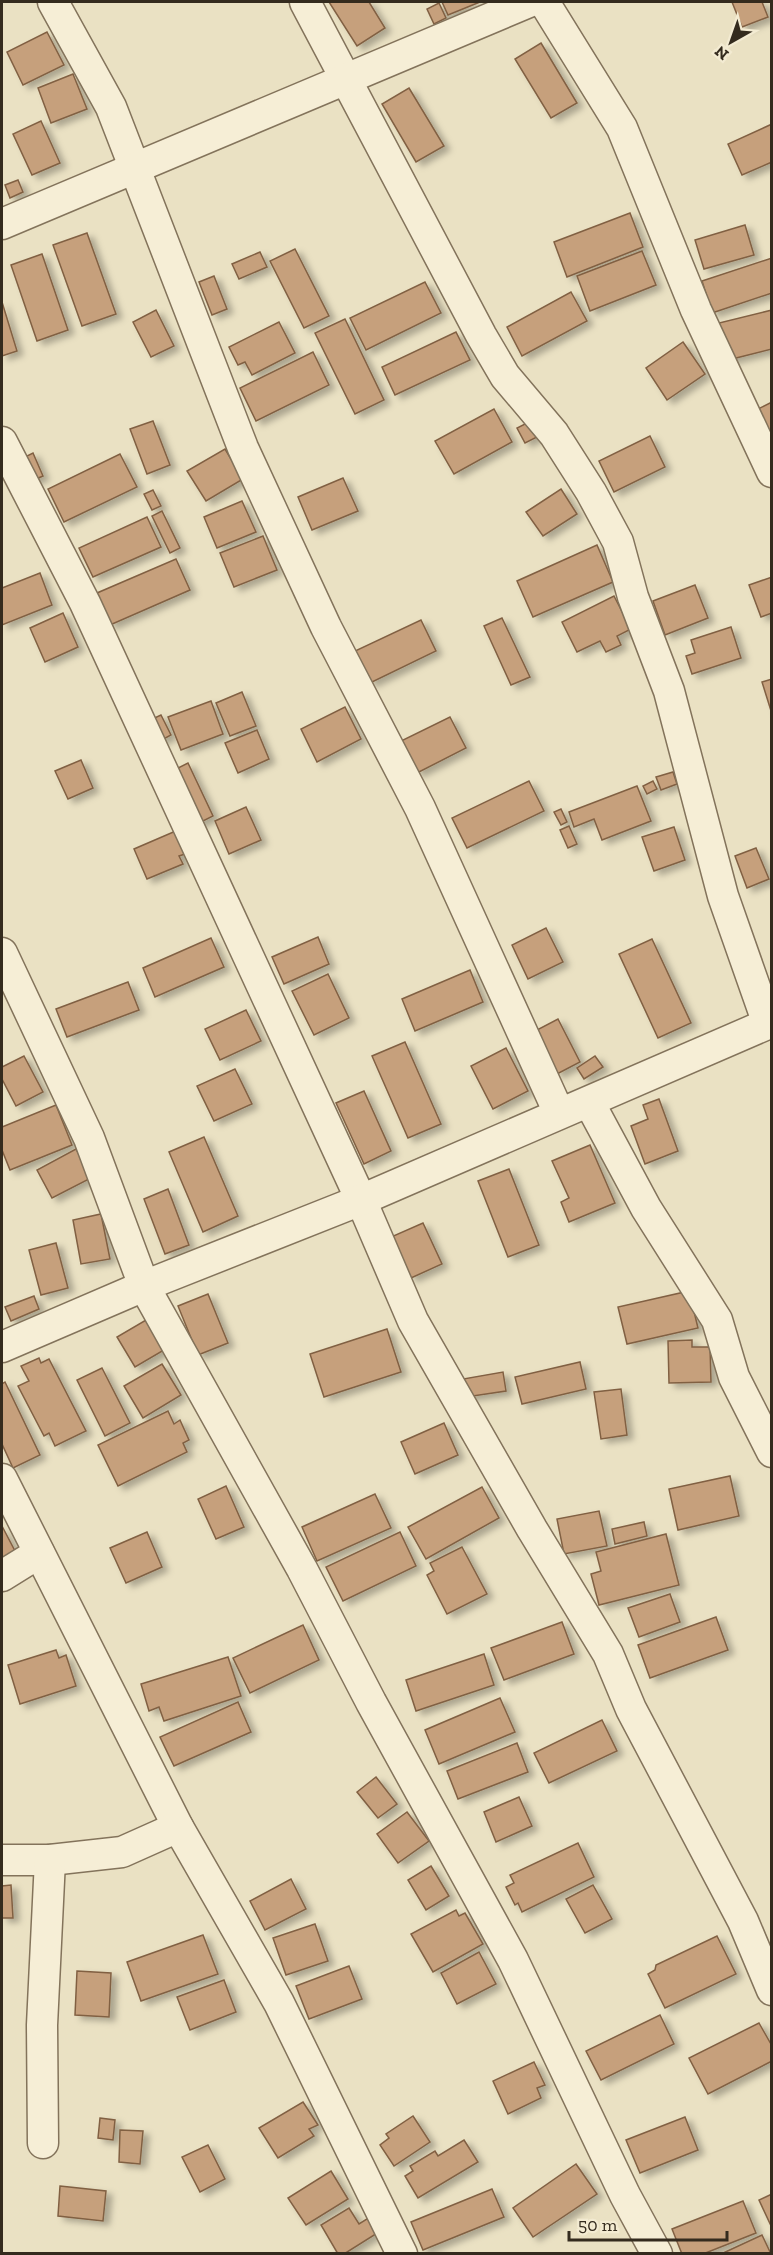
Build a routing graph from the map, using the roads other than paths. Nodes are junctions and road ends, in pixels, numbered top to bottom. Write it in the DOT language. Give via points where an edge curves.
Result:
graph roads {
  1 [pos="53,2"];
  2 [pos="305,2"];
  3 [pos="529,2"];
  4 [pos="544,2"];
  5 [pos="347,78"];
  6 [pos="134,168"];
  7 [pos="2,224"];
  8 [pos="2,442"];
  9 [pos="771,472"];
  10 [pos="2,953"];
  11 [pos="770,1023"];
  12 [pos="589,1102"];
  13 [pos="559,1113"];
  14 [pos="361,1200"];
  15 [pos="144,1286"];
  16 [pos="2,1347"];
  17 [pos="771,1452"];
  18 [pos="2,1479"];
  19 [pos="39,1553"];
  20 [pos="2,1576"];
  21 [pos="178,1827"];
  22 [pos="2,1860"];
  23 [pos="50,1860"];
  24 [pos="771,1990"];
  25 [pos="44,2144"];
  26 [pos="402,2253"];
  27 [pos="657,2253"];
  1 -- 6 [label="street" via="111,106"];
  2 -- 5 [label="street"];
  3 -- 5 [label="street"];
  4 -- 9 [label="street" via="622,128 696,310"];
  5 -- 6 [label="street"];
  5 -- 11 [label="street" via="481,335 505,376 554,434 618,543 633,597 669,691 723,896"];
  6 -- 7 [label="street"];
  6 -- 13 [label="street" via="243,448 326,627 420,808"];
  8 -- 14 [label="street" via="84,603"];
  10 -- 15 [label="street" via="89,1138"];
  11 -- 12 [label="street"];
  12 -- 13 [label="street"];
  12 -- 17 [label="street" via="646,1208 717,1320 734,1377"];
  13 -- 14 [label="street"];
  14 -- 15 [label="street"];
  14 -- 24 [label="street" via="413,1321 608,1654 631,1709 743,1921"];
  15 -- 16 [label="street"];
  15 -- 27 [label="street" via="513,1960 625,2195"];
  18 -- 19 [label="street"];
  19 -- 20 [label="street"];
  19 -- 21 [label="street"];
  21 -- 23 [label="street" via="122,1852"];
  21 -- 26 [label="street" via="279,2003"];
  22 -- 23 [label="street"];
  23 -- 25 [label="street" via="42,2025"];
}
